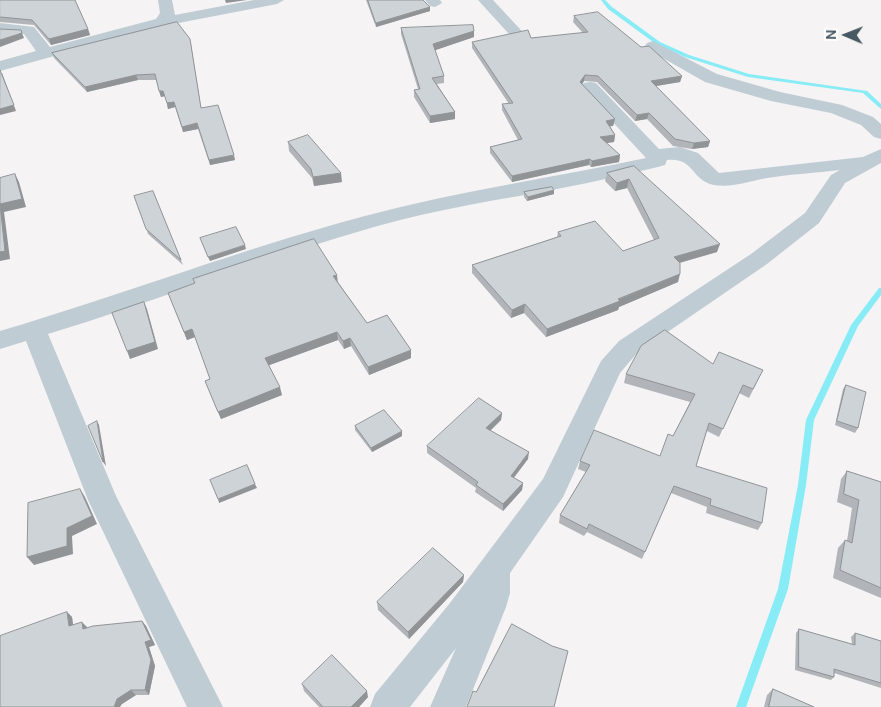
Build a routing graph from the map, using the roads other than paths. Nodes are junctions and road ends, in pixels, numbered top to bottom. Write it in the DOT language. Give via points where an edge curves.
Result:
graph roads {
  1 [pos="165,0"];
  2 [pos="276,0"];
  3 [pos="485,0"];
  4 [pos="161,22"];
  5 [pos="0,28"];
  6 [pos="514,31"];
  7 [pos="652,46"];
  8 [pos="45,52"];
  9 [pos="0,66"];
  10 [pos="590,87"];
  11 [pos="881,133"];
  12 [pos="655,155"];
  13 [pos="875,158"];
  14 [pos="34,330"];
  15 [pos="0,340"];
  16 [pos="494,571"];
  17 [pos="205,707"];
  18 [pos="388,707"];
  19 [pos="448,707"];
  1 -- 4 [label="street" via="168,14"];
  2 -- 4 [label="street"];
  3 -- 6 [label="street"];
  4 -- 8 [label="street"];
  5 -- 8 [label="street" via="29,30"];
  7 -- 11 [label="street" via="711,78 836,109 867,121"];
  8 -- 9 [label="street"];
  10 -- 12 [label="street"];
  12 -- 13 [label="street" via="680,153 691,157 707,175 727,180"];
  12 -- 14 [label="street" via="658,161 563,182 470,196 370,221 256,255"];
  13 -- 16 [label="street" via="838,179 812,218 782,242 628,347 610,368 553,488"];
  14 -- 15 [label="street"];
  14 -- 17 [label="street" via="103,500"];
  16 -- 18 [label="street"];
  16 -- 19 [label="street" via="490,607"];
}
